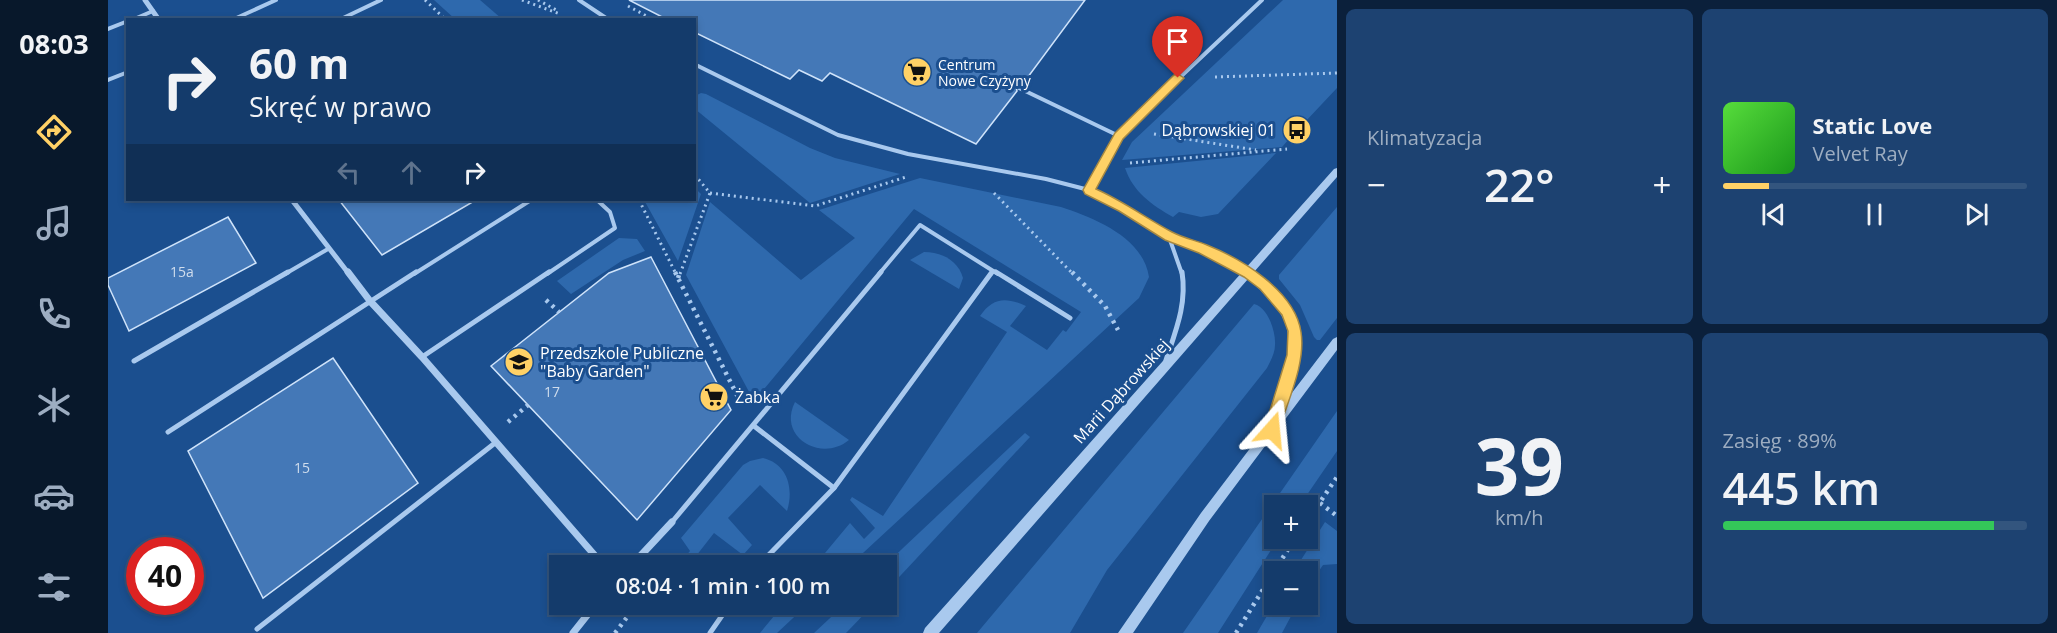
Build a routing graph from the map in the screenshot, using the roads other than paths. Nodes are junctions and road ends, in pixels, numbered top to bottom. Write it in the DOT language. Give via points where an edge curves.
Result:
graph roads {
  1 [pos="145,0"];
  2 [pos="276,0"];
  3 [pos="381,0"];
  4 [pos="579,0"];
  5 [pos="1262,0"];
  6 [pos="153,11"];
  7 [pos="137,18"];
  8 [pos="158,18"];
  9 [pos="236,18"];
  10 [pos="343,18"];
  11 [pos="606,18"];
  12 [pos="126,22"];
  13 [pos="108,29"];
  14 [pos="696,65"];
  15 [pos="126,73"];
  16 [pos="108,80"];
  17 [pos="1019,88"];
  18 [pos="1119,136"];
  19 [pos="1337,171"];
  20 [pos="1089,190"];
  21 [pos="293,201"];
  22 [pos="529,201"];
  23 [pos="598,201"];
  24 [pos="1170,237"];
  25 [pos="328,249"];
  26 [pos="993,271"];
  27 [pos="1248,273"];
  28 [pos="370,301"];
  29 [pos="1070,318"];
  30 [pos="1337,342"];
  31 [pos="422,357"];
  32 [pos="134,361"];
  33 [pos="1163,369"];
  34 [pos="754,426"];
  35 [pos="1272,430"];
  36 [pos="168,432"];
  37 [pos="495,443"];
  38 [pos="834,488"];
  39 [pos="672,522"];
  40 [pos="594,555"];
  41 [pos="640,555"];
  42 [pos="769,555"];
  43 [pos="587,615"];
  44 [pos="722,615"];
  45 [pos="257,629"];
  46 [pos="573,633"];
  47 [pos="710,633"];
  48 [pos="930,633"];
  49 [pos="1125,633"];
  1 -- 6 [label="street"];
  2 -- 9 [label="lane"];
  3 -- 10 [label="lane"];
  4 -- 11 [label="lane"];
  5 -- 18 [label="lane"];
  6 -- 7 [label="lane"];
  6 -- 8 [label="street"];
  12 -- 13 [label="lane"];
  14 -- 20 [label="lane" via="838,135 908,154 1046,178"];
  15 -- 16 [label="lane"];
  17 -- 18 [label="lane"];
  18 -- 20 [label="lane"];
  19 -- 27 [label="street, Marii Dąbrowskiej"];
  20 -- 24 [label="lane"];
  21 -- 25 [label="street"];
  22 -- 28 [label="lane"];
  23 -- 31 [label="lane" via="609,212 615,228"];
  24 -- 27 [label="lane" via="1204,249"];
  24 -- 33 [label="lane" via="1183,269 1185,297"];
  25 -- 28 [label="street"];
  25 -- 32 [label="lane"];
  26 -- 29 [label="lane"];
  26 -- 34 [label="lane" via="920,225"];
  26 -- 38 [label="lane"];
  27 -- 33 [label="street, Marii Dąbrowskiej"];
  27 -- 35 [label="street" via="1265,285 1293,322 1294,355"];
  28 -- 31 [label="street"];
  28 -- 36 [label="lane"];
  30 -- 35 [label="street"];
  31 -- 37 [label="street"];
  33 -- 48 [label="street, Marii Dąbrowskiej"];
  34 -- 38 [label="lane"];
  34 -- 39 [label="lane"];
  35 -- 49 [label="street" via="1205,517"];
  37 -- 40 [label="street"];
  37 -- 45 [label="lane"];
  38 -- 42 [label="lane"];
  39 -- 41 [label="street"];
  43 -- 46 [label="street"];
  44 -- 47 [label="lane"];
}
